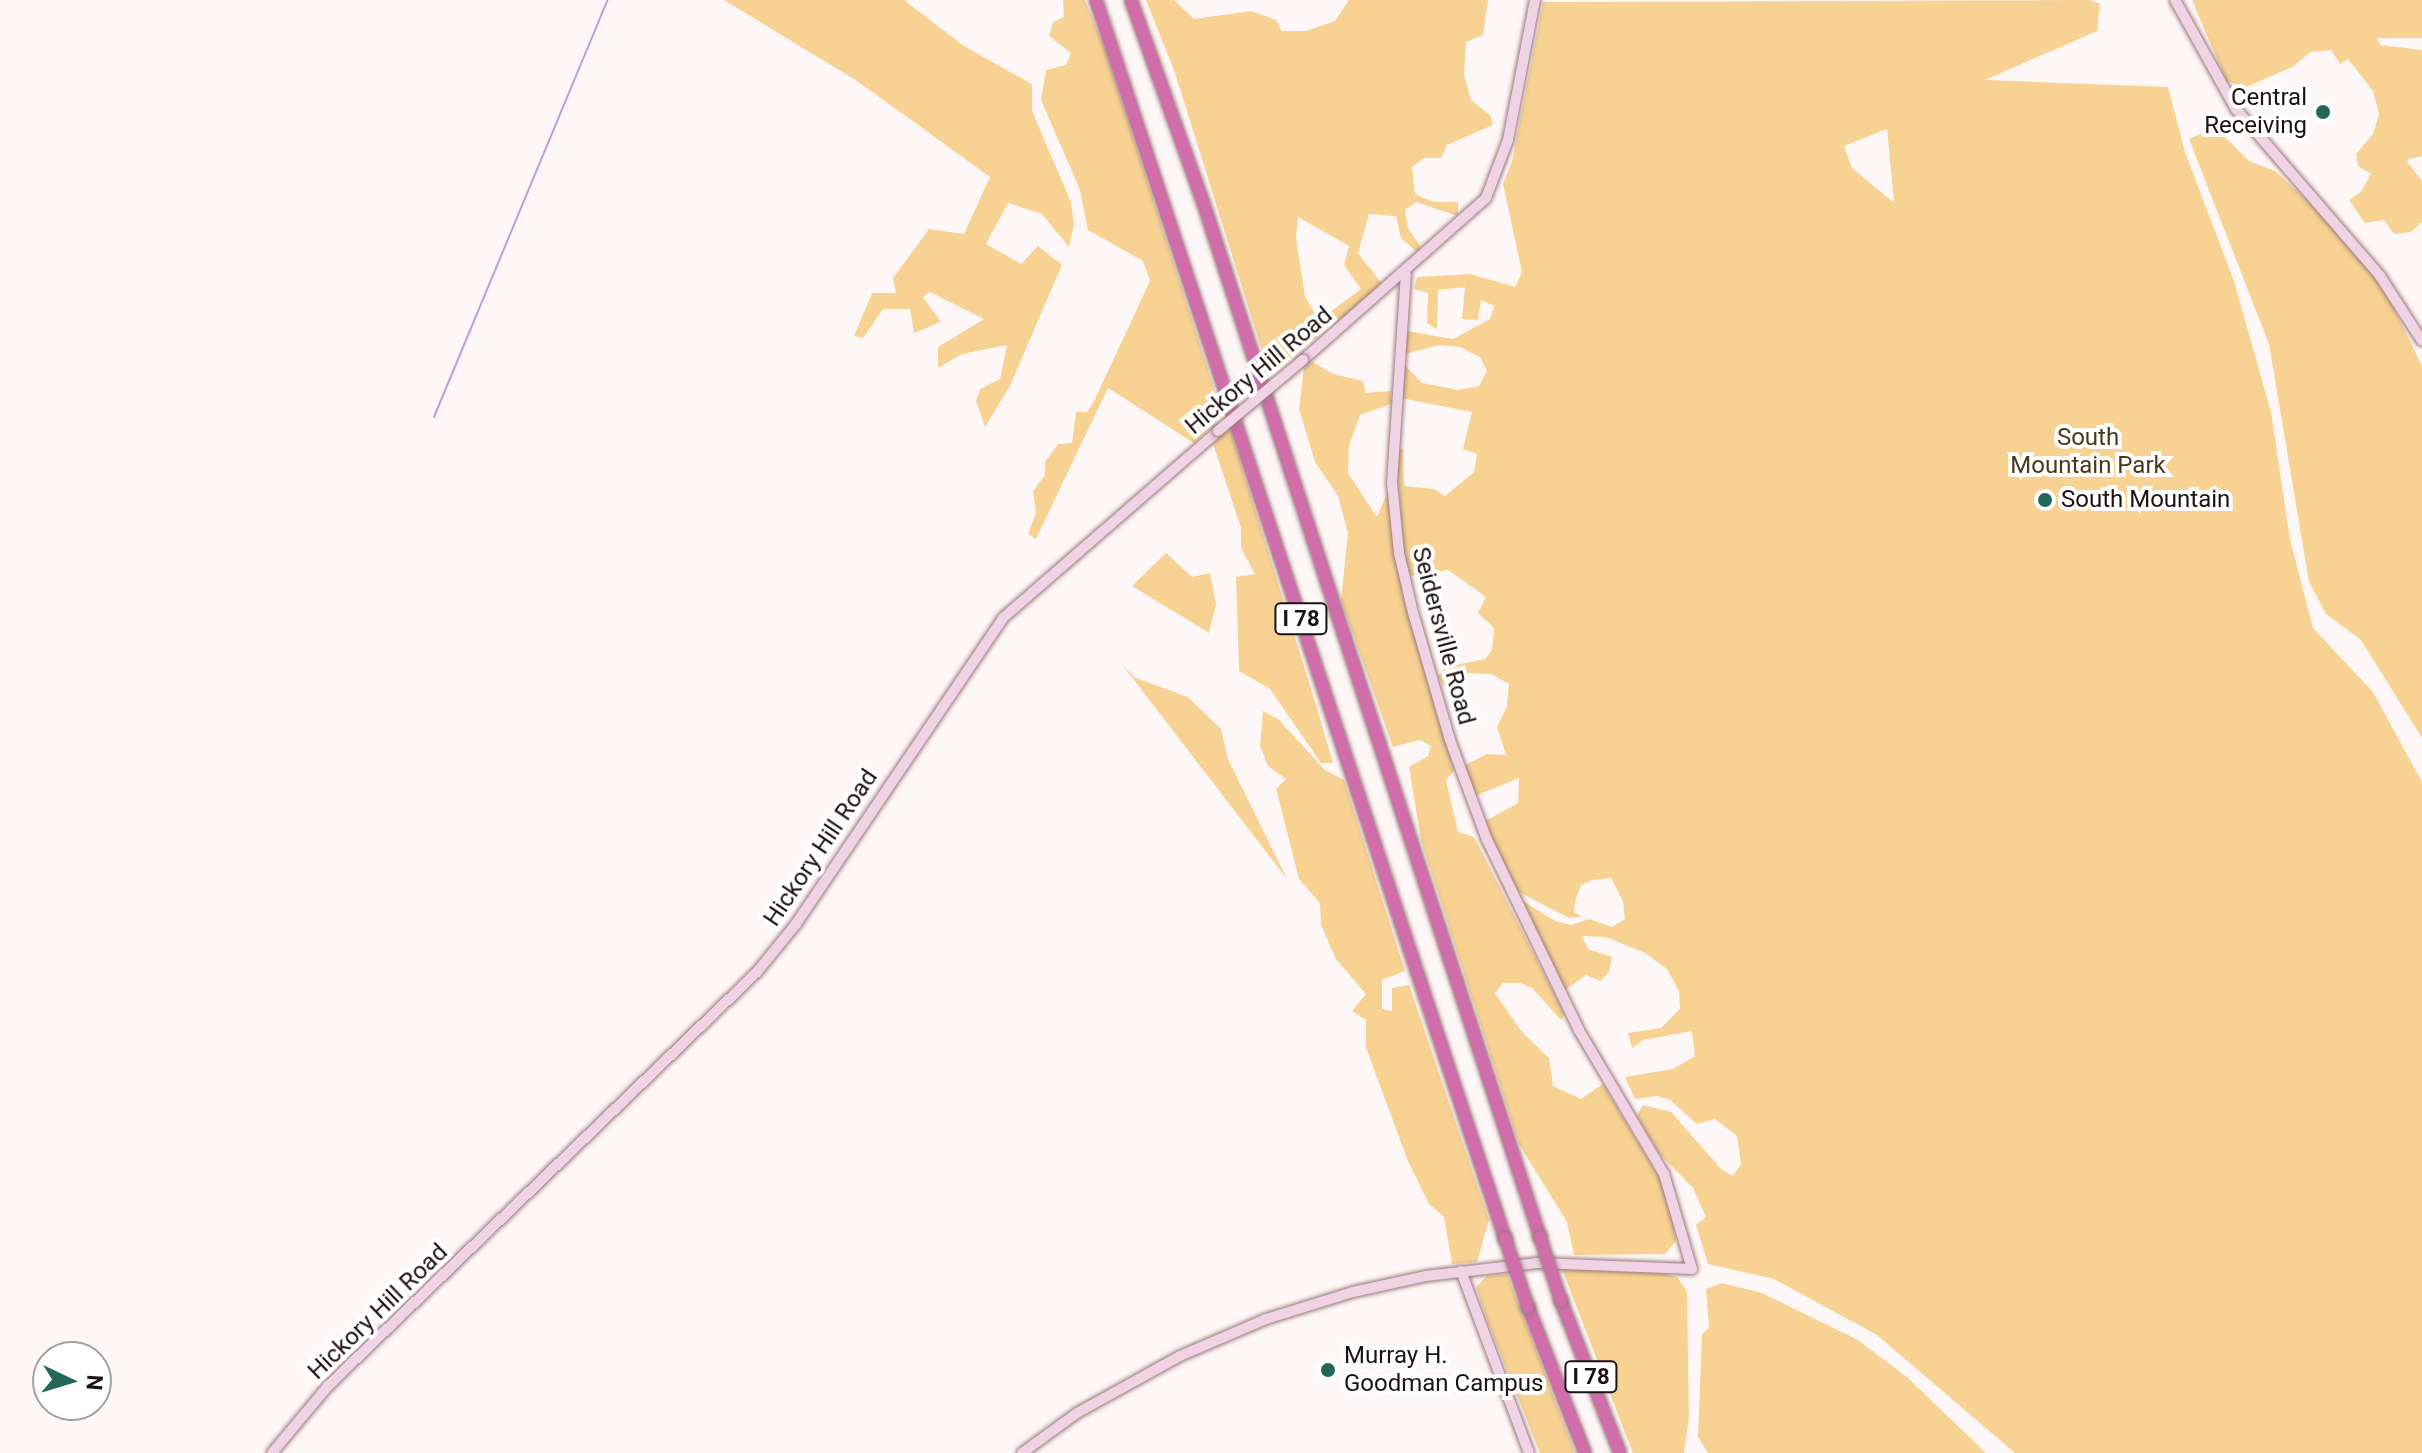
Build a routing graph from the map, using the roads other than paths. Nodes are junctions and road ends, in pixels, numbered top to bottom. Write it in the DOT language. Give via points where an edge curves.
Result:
graph roads {
  1 [pos="1096,0"];
  2 [pos="1131,0"];
  3 [pos="1535,0"];
  4 [pos="2175,0"];
  5 [pos="1406,274"];
  6 [pos="2422,341"];
  7 [pos="1461,1271"];
  8 [pos="272,1453"];
  9 [pos="1022,1453"];
  10 [pos="1529,1453"];
  11 [pos="1585,1453"];
  12 [pos="1620,1453"];
  1 -- 11 [label="highway, I 78, bridge" via="1528,1307"];
  2 -- 12 [label="highway, I 78, bridge" via="1203,202 1561,1301"];
  3 -- 5 [label="street" via="1508,140 1493,186 1477,209"];
  4 -- 6 [label="street" via="2236,109 2380,276"];
  5 -- 7 [label="street, Seidersville Road" via="1392,483 1399,553 1413,613 1450,740 1487,840 1579,1030 1664,1174 1692,1269 1591,1262"];
  5 -- 8 [label="street, Hickory Hill Road, bridge" via="1003,618 765,963 328,1386"];
  7 -- 9 [label="street" via="1377,1286 1243,1329 1113,1392"];
  7 -- 10 [label="street"];
}
